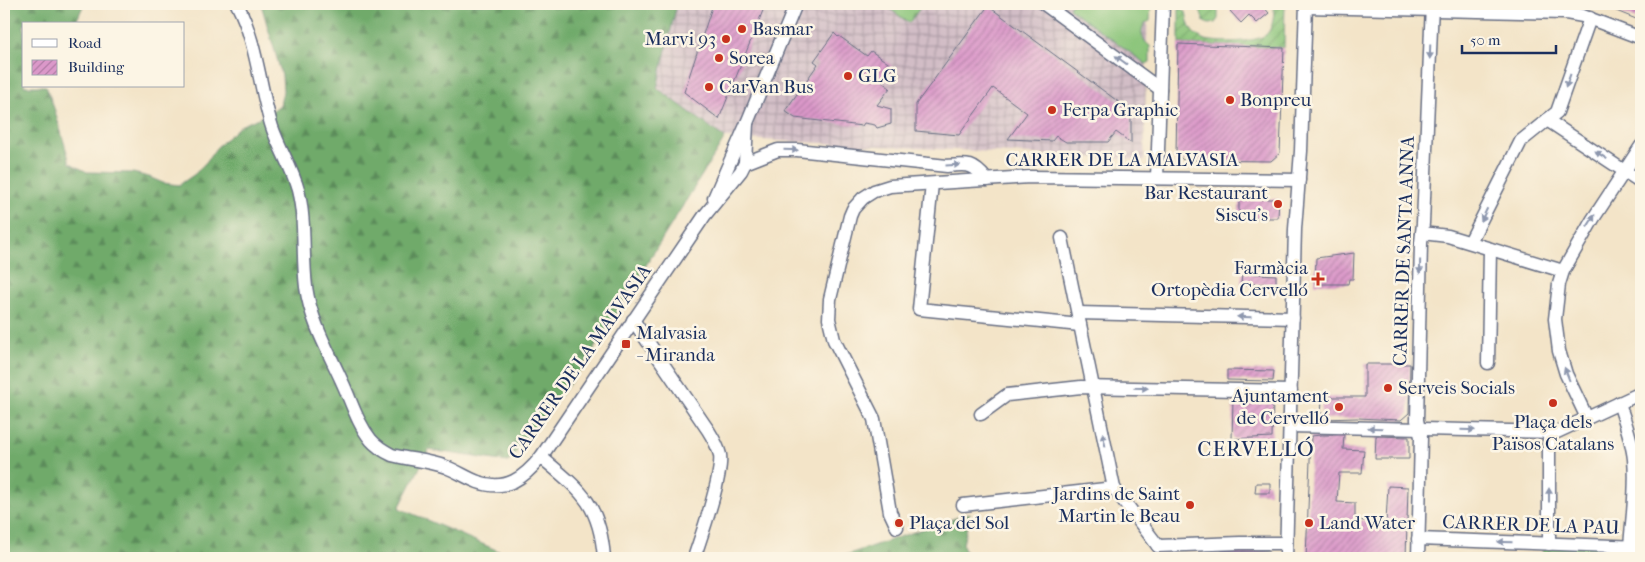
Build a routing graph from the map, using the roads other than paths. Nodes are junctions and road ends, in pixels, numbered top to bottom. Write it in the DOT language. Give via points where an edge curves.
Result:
graph roads {
  1 [pos="237,4"];
  2 [pos="796,4"];
  3 [pos="1044,4"];
  4 [pos="1163,4"];
  5 [pos="1306,5"];
  6 [pos="1431,7"];
  7 [pos="1588,10"];
  8 [pos="1641,38"];
  9 [pos="1160,89"];
  10 [pos="1547,120"];
  11 [pos="747,123"];
  12 [pos="1641,146"];
  13 [pos="745,163"];
  14 [pos="1624,171"];
  15 [pos="1157,178"];
  16 [pos="987,180"];
  17 [pos="1299,180"];
  18 [pos="1641,182"];
  19 [pos="932,184"];
  20 [pos="704,215"];
  21 [pos="1422,233"];
  22 [pos="1062,238"];
  23 [pos="1470,242"];
  24 [pos="1490,249"];
  25 [pos="1563,271"];
  26 [pos="1293,318"];
  27 [pos="1079,319"];
  28 [pos="633,320"];
  29 [pos="1488,363"];
  30 [pos="1092,387"];
  31 [pos="1291,391"];
  32 [pos="1641,393"];
  33 [pos="1618,403"];
  34 [pos="981,414"];
  35 [pos="1587,418"];
  36 [pos="1290,426"];
  37 [pos="1419,429"];
  38 [pos="1549,432"];
  39 [pos="540,457"];
  40 [pos="1114,488"];
  41 [pos="964,505"];
  42 [pos="897,527"];
  43 [pos="1418,539"];
  44 [pos="1286,543"];
  45 [pos="1549,544"];
  46 [pos="1636,547"];
  47 [pos="1158,552"];
  48 [pos="604,558"];
  49 [pos="694,558"];
  50 [pos="1286,558"];
  51 [pos="1418,558"];
  1 -- 39 [label="street, CARRER DE LA MALVASIA" via="254,46 273,129 297,188 304,229 304,271 310,307 355,412 372,441 392,455 446,467 488,485 516,481 526,475"];
  2 -- 11 [label="street"];
  9 -- 3 [label="street, one-way"];
  4 -- 9 [label="street"];
  5 -- 6 [label="street"];
  5 -- 17 [label="street"];
  6 -- 7 [label="street" via="1566,13"];
  6 -- 21 [label="street, CARRER DE SANTA ANNA, one-way"];
  7 -- 8 [label="street"];
  7 -- 10 [label="street, one-way" via="1557,112"];
  9 -- 15 [label="street"];
  14 -- 10 [label="street, one-way"];
  10 -- 23 [label="street, one-way" via="1521,140"];
  11 -- 13 [label="street"];
  11 -- 20 [label="street"];
  12 -- 14 [label="street"];
  13 -- 16 [label="street, CARRER DE LA MALVASIA, one-way" via="778,150 797,150 970,166 977,168"];
  13 -- 20 [label="street, CARRER DE LA MALVASIA"];
  14 -- 18 [label="street"];
  25 -- 14 [label="street, one-way"];
  15 -- 16 [label="street, CARRER DE LA MALVASIA"];
  15 -- 17 [label="street, CARRER DE LA MALVASIA"];
  16 -- 19 [label="street"];
  17 -- 26 [label="street"];
  19 -- 27 [label="street" via="919,310"];
  19 -- 42 [label="street" via="880,189 858,203 846,225 829,309 828,319 834,340 874,419 890,512"];
  20 -- 28 [label="street, CARRER DE LA MALVASIA"];
  21 -- 23 [label="street"];
  21 -- 37 [label="street, CARRER DE SANTA ANNA, one-way"];
  22 -- 27 [label="street"];
  23 -- 24 [label="street"];
  24 -- 25 [label="street"];
  24 -- 29 [label="street"];
  35 -- 25 [label="street, one-way" via="1566,374 1556,333 1556,300"];
  26 -- 27 [label="street, one-way"];
  26 -- 31 [label="street"];
  27 -- 30 [label="street"];
  28 -- 39 [label="street, CARRER DE LA MALVASIA"];
  28 -- 49 [label="street" via="718,448 719,470"];
  30 -- 31 [label="street, one-way"];
  30 -- 34 [label="street" via="1007,395"];
  40 -- 30 [label="street, one-way"];
  31 -- 36 [label="street"];
  32 -- 33 [label="street"];
  33 -- 35 [label="street"];
  33 -- 46 [label="street" via="1634,459"];
  35 -- 38 [label="street" via="1557,432"];
  37 -- 36 [label="street, one-way"];
  36 -- 44 [label="street"];
  37 -- 38 [label="street, one-way"];
  37 -- 43 [label="street, CARRER DE SANTA ANNA"];
  45 -- 38 [label="street, one-way"];
  39 -- 48 [label="street" via="572,483 590,504 600,527"];
  40 -- 41 [label="street"];
  40 -- 47 [label="street"];
  45 -- 43 [label="street, CARRER DE LA PAU, one-way"];
  43 -- 51 [label="street, CARRER DE SANTA ANNA"];
  44 -- 47 [label="street" via="1212,544"];
  44 -- 50 [label="street"];
  45 -- 46 [label="street, CARRER DE LA PAU"];
}
